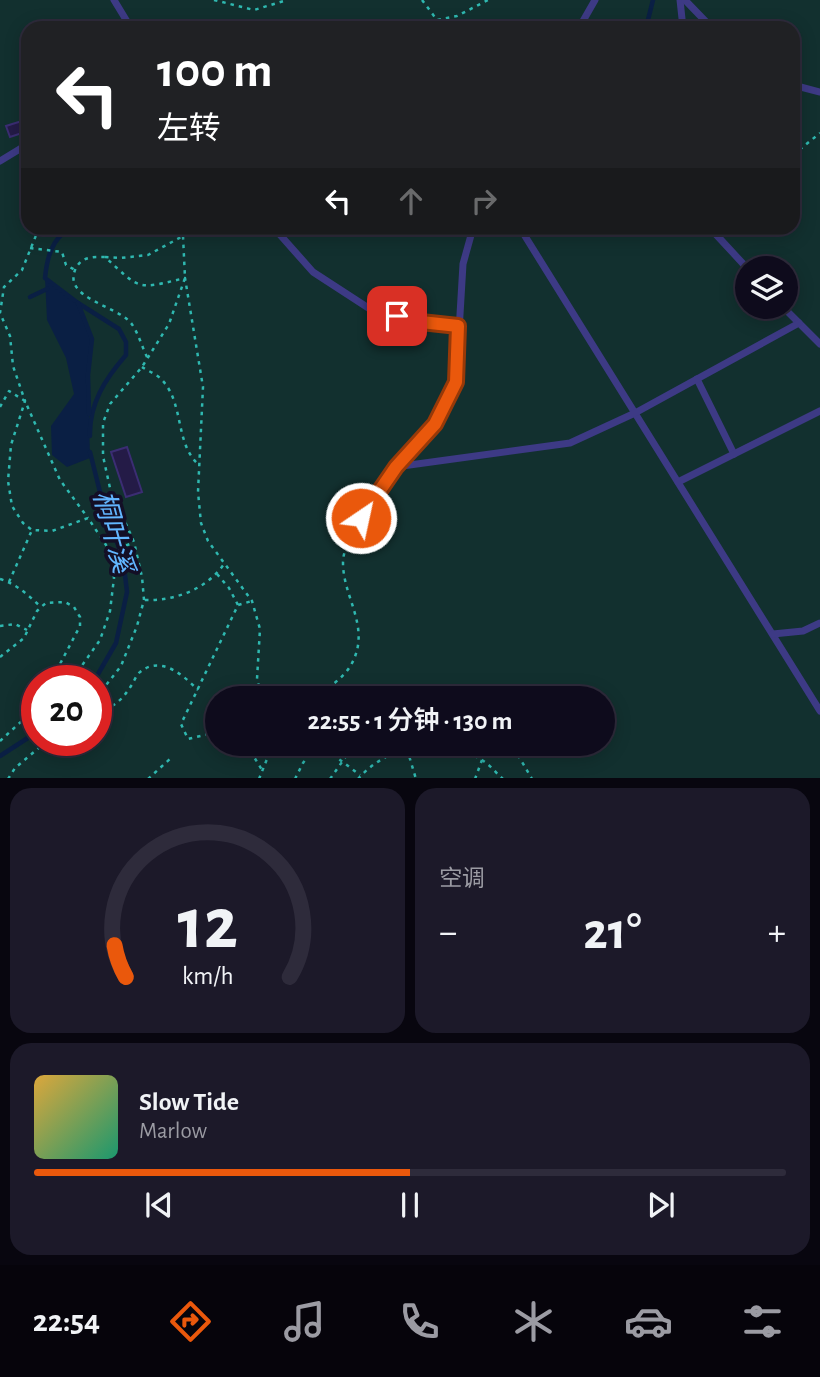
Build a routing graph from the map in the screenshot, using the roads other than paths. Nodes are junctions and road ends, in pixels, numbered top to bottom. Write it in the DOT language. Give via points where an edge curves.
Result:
graph roads {
  1 [pos="114,0"];
  2 [pos="595,0"];
  3 [pos="682,0"];
  4 [pos="127,21"];
  5 [pos="583,21"];
  6 [pos="683,21"];
  7 [pos="704,21"];
  8 [pos="800,87"];
  9 [pos="820,92"];
  10 [pos="21,148"];
  11 [pos="0,161"];
  12 [pos="281,235"];
  13 [pos="471,235"];
  14 [pos="524,235"];
  15 [pos="716,235"];
  16 [pos="736,256"];
  17 [pos="795,319"];
  18 [pos="799,323"];
  19 [pos="458,326"];
  20 [pos="820,345"];
  21 [pos="697,379"];
  22 [pos="820,411"];
  23 [pos="635,413"];
  24 [pos="734,454"];
  25 [pos="396,467"];
  26 [pos="678,482"];
  27 [pos="361,518"];
  28 [pos="820,623"];
  29 [pos="773,634"];
  30 [pos="820,711"];
  1 -- 4 [label="lane"];
  2 -- 5 [label="lane"];
  3 -- 6 [label="lane"];
  3 -- 7 [label="lane"];
  8 -- 9 [label="lane"];
  10 -- 11 [label="lane"];
  12 -- 19 [label="lane" via="313,272 373,311"];
  13 -- 19 [label="lane" via="463,264"];
  14 -- 23 [label="lane"];
  15 -- 16 [label="lane"];
  17 -- 18 [label="lane"];
  18 -- 20 [label="lane"];
  18 -- 21 [label="lane"];
  19 -- 25 [label="lane" via="456,382 435,424"];
  21 -- 23 [label="lane"];
  21 -- 24 [label="lane"];
  22 -- 24 [label="lane"];
  23 -- 25 [label="lane" via="570,443"];
  23 -- 26 [label="lane"];
  24 -- 26 [label="lane"];
  25 -- 27 [label="lane"];
  26 -- 29 [label="lane"];
  28 -- 29 [label="lane" via="803,631"];
  29 -- 30 [label="lane"];
}
